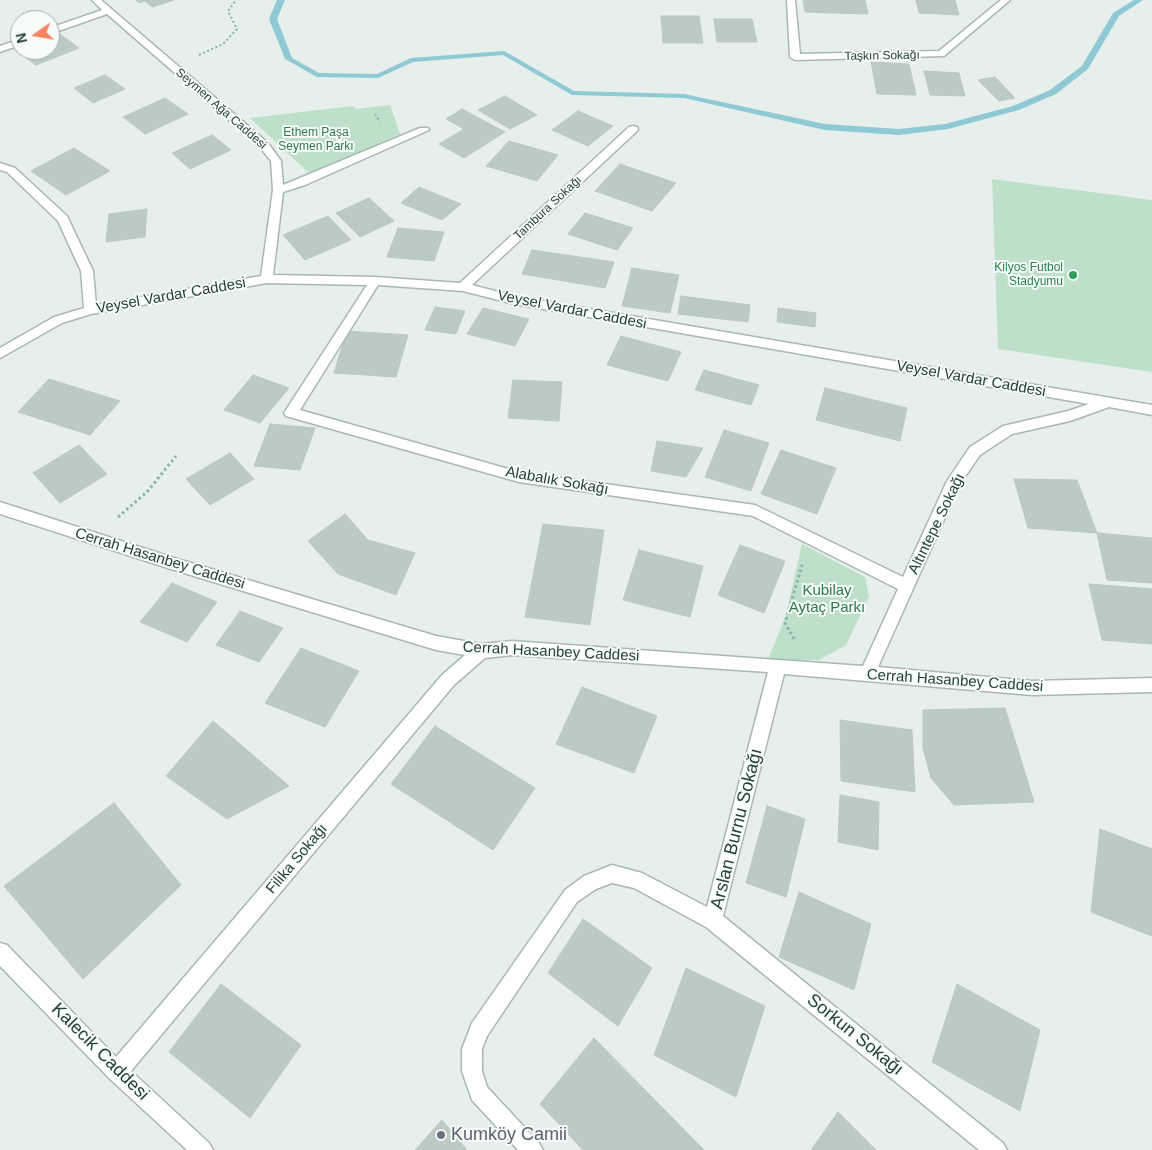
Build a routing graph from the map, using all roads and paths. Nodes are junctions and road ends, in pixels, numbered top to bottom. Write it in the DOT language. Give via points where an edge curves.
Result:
graph roads {
  1 [pos="96,0"];
  2 [pos="236,0"];
  3 [pos="791,0"];
  4 [pos="1006,0"];
  5 [pos="108,11"];
  6 [pos="60,28"];
  7 [pos="173,67"];
  8 [pos="633,129"];
  9 [pos="424,130"];
  10 [pos="0,166"];
  11 [pos="278,190"];
  12 [pos="267,279"];
  13 [pos="375,281"];
  14 [pos="463,287"];
  15 [pos="90,310"];
  16 [pos="0,354"];
  17 [pos="1108,402"];
  18 [pos="1152,410"];
  19 [pos="176,456"];
  20 [pos="0,508"];
  21 [pos="93,539"];
  22 [pos="798,579"];
  23 [pos="907,586"];
  24 [pos="481,651"];
  25 [pos="778,666"];
  26 [pos="821,670"];
  27 [pos="867,674"];
  28 [pos="1152,685"];
  29 [pos="714,920"];
  30 [pos="0,952"];
  31 [pos="117,1072"];
  32 [pos="202,1150"];
  33 [pos="532,1150"];
  34 [pos="996,1150"];
  1 -- 5 [label="street, Seymen Ağa Caddesi"];
  2 -- 7 [label="path" via="228,11 237,29 223,44"];
  3 -- 4 [label="street, Taşkın Sokağı" via="795,57 941,54"];
  5 -- 6 [label="street"];
  5 -- 7 [label="street, Seymen Ağa Caddesi"];
  7 -- 11 [label="street, Seymen Ağa Caddesi" via="264,144 276,161"];
  8 -- 14 [label="street, Tambura Sokağı"];
  9 -- 11 [label="street"];
  10 -- 15 [label="street" via="11,170 63,219 87,272"];
  11 -- 12 [label="street, Seymen Ağa Caddesi"];
  12 -- 13 [label="street, Veysel Vardar Caddesi"];
  12 -- 15 [label="street, Veysel Vardar Caddesi"];
  13 -- 14 [label="street, Veysel Vardar Caddesi"];
  13 -- 23 [label="street, Alabalık Sokağı" via="291,413 519,477 755,511"];
  14 -- 17 [label="street, Veysel Vardar Caddesi" via="514,300"];
  15 -- 16 [label="street, Veysel Vardar Caddesi" via="58,320"];
  17 -- 18 [label="street, Veysel Vardar Caddesi"];
  17 -- 23 [label="street, Altıntepe Sokağı" via="1070,416 1008,430 975,451 954,480"];
  19 -- 21 [label="path" via="147,492"];
  20 -- 21 [label="street, Cerrah Hasanbey Caddesi"];
  21 -- 24 [label="street, Cerrah Hasanbey Caddesi" via="426,640"];
  22 -- 26 [label="path" via="785,623 807,661"];
  23 -- 27 [label="street, Altıntepe Sokağı"];
  24 -- 25 [label="street, Cerrah Hasanbey Caddesi" via="512,648"];
  24 -- 31 [label="street, Filika Sokağı" via="448,680"];
  25 -- 26 [label="street, Cerrah Hasanbey Caddesi"];
  25 -- 29 [label="street, Arslan Burnu Sokağı"];
  26 -- 27 [label="street, Cerrah Hasanbey Caddesi"];
  27 -- 28 [label="street, Cerrah Hasanbey Caddesi" via="1032,688"];
  29 -- 33 [label="street, Arslan Burnu Sokağı" via="636,879 612,874 590,882 571,896 479,1030 472,1049 472,1071 479,1093"];
  29 -- 34 [label="street, Sorkun Sokağı"];
  30 -- 31 [label="street, Kalecik Caddesi"];
  31 -- 32 [label="street, Kalecik Caddesi"];
}
